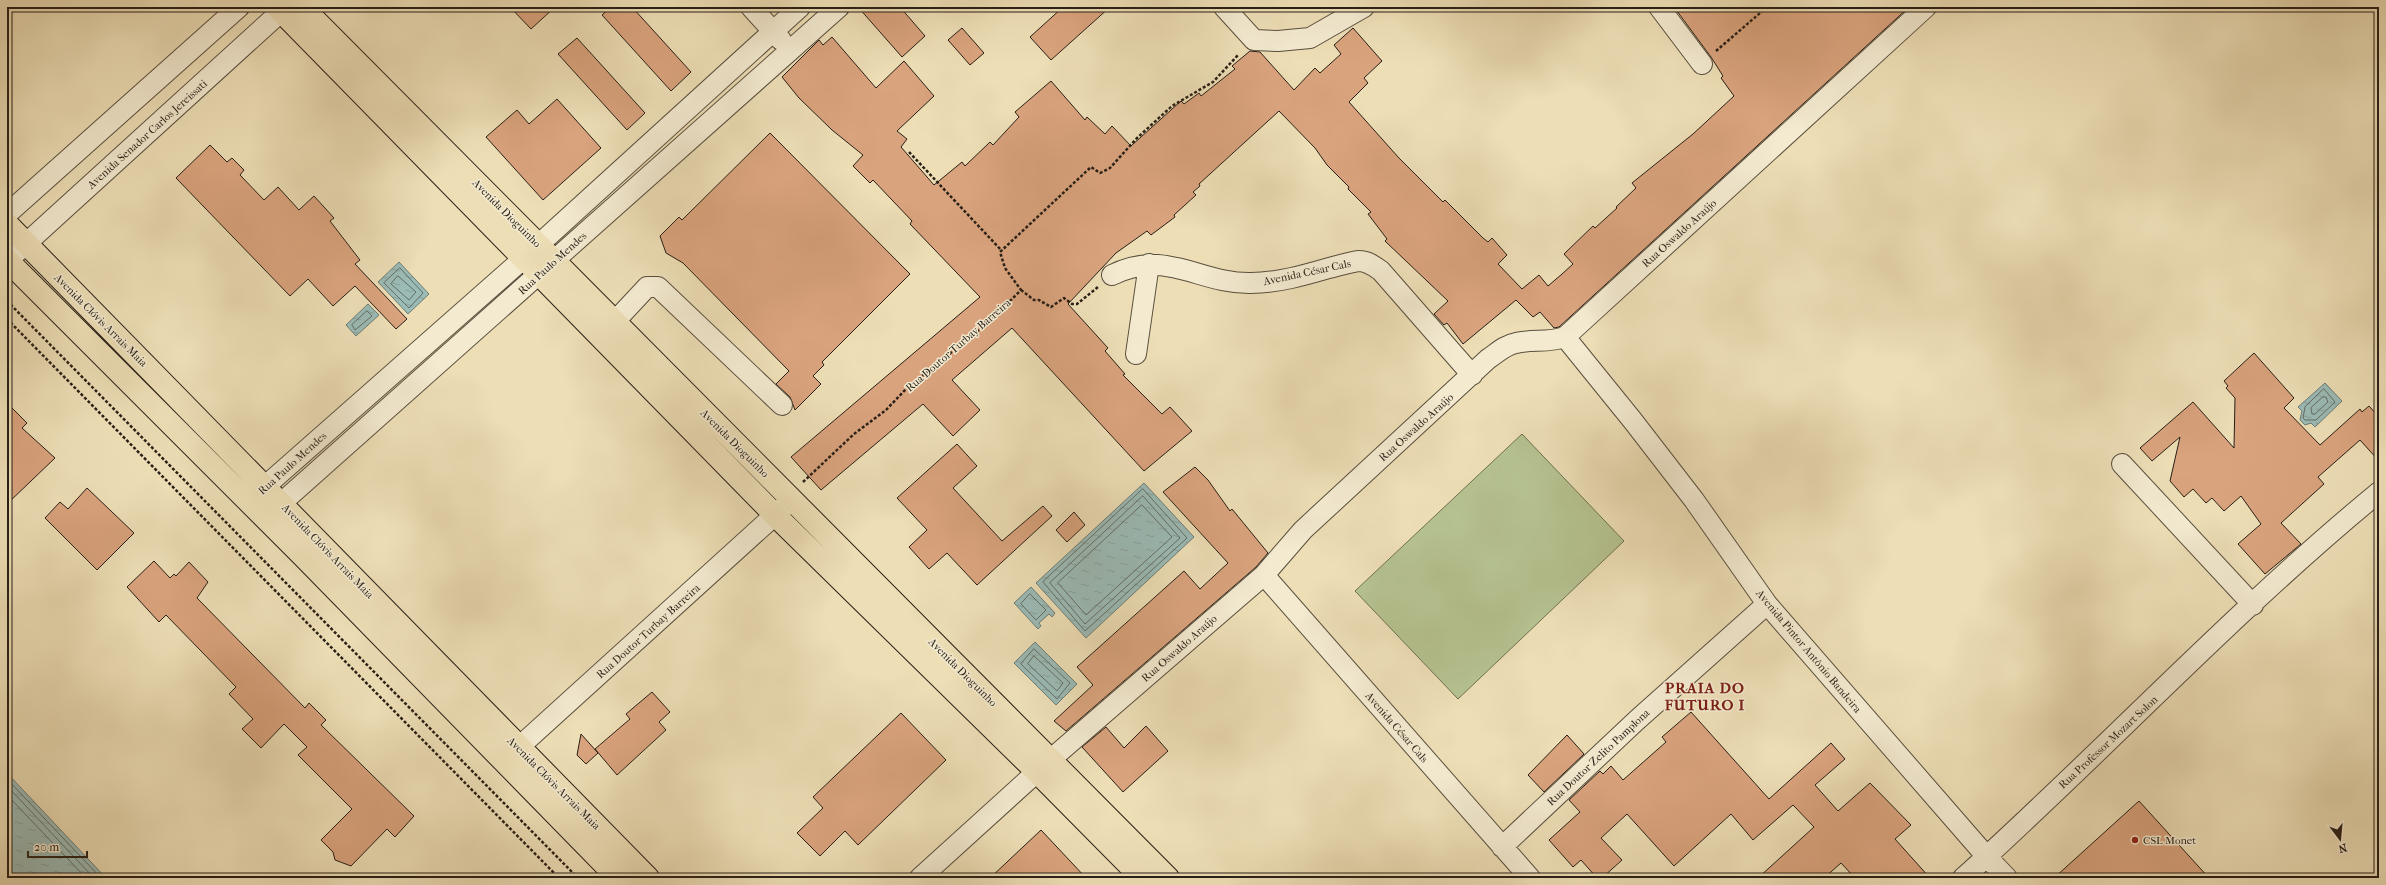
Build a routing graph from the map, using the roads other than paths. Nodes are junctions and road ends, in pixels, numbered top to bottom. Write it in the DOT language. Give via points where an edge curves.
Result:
graph roads {
  1 [pos="239,7"];
  2 [pos="302,7"];
  3 [pos="751,7"];
  4 [pos="800,7"];
  5 [pos="839,7"];
  6 [pos="1224,7"];
  7 [pos="1364,7"];
  8 [pos="1659,7"];
  9 [pos="1926,7"];
  10 [pos="281,8"];
  11 [pos="773,31"];
  12 [pos="791,51"];
  13 [pos="1702,64"];
  14 [pos="627,162"];
  15 [pos="644,181"];
  16 [pos="7,214"];
  17 [pos="7,224"];
  18 [pos="26,244"];
  19 [pos="531,251"];
  20 [pos="7,260"];
  21 [pos="1149,264"];
  22 [pos="547,267"];
  23 [pos="1112,275"];
  24 [pos="608,329"];
  25 [pos="1566,337"];
  26 [pos="1136,354"];
  27 [pos="1472,376"];
  28 [pos="782,405"];
  29 [pos="2122,464"];
  30 [pos="265,487"];
  31 [pos="2379,492"];
  32 [pos="789,498"];
  33 [pos="248,502"];
  34 [pos="282,503"];
  35 [pos="775,515"];
  36 [pos="265,518"];
  37 [pos="1264,575"];
  38 [pos="1767,604"];
  39 [pos="2253,604"];
  40 [pos="512,754"];
  41 [pos="1044,766"];
  42 [pos="1502,847"];
  43 [pos="1986,857"];
  44 [pos="942,858"];
  45 [pos="618,878"];
  46 [pos="648,878"];
  47 [pos="920,878"];
  48 [pos="944,878"];
  49 [pos="1142,878"];
  50 [pos="1168,878"];
  51 [pos="1530,878"];
  52 [pos="1963,878"];
  53 [pos="2007,878"];
  1 -- 16 [label="street"];
  2 -- 19 [label="main road, Avenida Dioguinho"];
  3 -- 11 [label="street"];
  4 -- 11 [label="street, Rua Paulo Mendes"];
  5 -- 12 [label="street, Rua Paulo Mendes"];
  6 -- 7 [label="street" via="1254,40 1278,41 1310,38"];
  8 -- 13 [label="street"];
  9 -- 25 [label="street, Rua Oswaldo Araújo"];
  10 -- 18 [label="street, Avenida Senador Carlos Jereissati"];
  10 -- 19 [label="main road, Avenida Dioguinho"];
  11 -- 12 [label="street"];
  11 -- 14 [label="street, Rua Paulo Mendes"];
  12 -- 15 [label="street, Rua Paulo Mendes"];
  14 -- 15 [label="street"];
  14 -- 19 [label="street, Rua Paulo Mendes"];
  15 -- 22 [label="street, Rua Paulo Mendes"];
  17 -- 18 [label="main road, Avenida Clóvis Arrais Maia"];
  18 -- 20 [label="street, Avenida Senador Carlos Jereissati"];
  18 -- 30 [label="main road, Avenida Clóvis Arrais Maia"];
  19 -- 22 [label="main road, Avenida Dioguinho"];
  19 -- 30 [label="street, Rua Paulo Mendes"];
  20 -- 33 [label="main road, Avenida Clóvis Arrais Maia"];
  21 -- 23 [label="street, Avenida César Cals" via="1127,267"];
  21 -- 26 [label="street"];
  21 -- 27 [label="street, Avenida César Cals" via="1174,266 1217,278 1251,283 1306,274 1359,261 1369,263 1381,271"];
  22 -- 24 [label="main road, Avenida Dioguinho"];
  22 -- 34 [label="street, Rua Paulo Mendes"];
  24 -- 28 [label="street" via="647,287 658,287"];
  24 -- 32 [label="main road, Avenida Dioguinho"];
  24 -- 35 [label="main road, Avenida Dioguinho"];
  25 -- 27 [label="street, Rua Oswaldo Araújo" via="1544,342 1514,343 1488,359"];
  25 -- 38 [label="street, Avenida Pintor Antônio Bandeira" via="1648,439"];
  27 -- 37 [label="street, Rua Oswaldo Araújo" via="1303,530"];
  29 -- 39 [label="street"];
  30 -- 33 [label="street, Rua Paulo Mendes"];
  30 -- 34 [label="main road, Avenida Clóvis Arrais Maia"];
  31 -- 39 [label="street, Rua Professor Mozart Solon"];
  32 -- 35 [label="street, Rua Doutor Turbay Barreira"];
  32 -- 41 [label="main road, Avenida Dioguinho"];
  33 -- 36 [label="main road, Avenida Clóvis Arrais Maia"];
  34 -- 36 [label="street, Rua Paulo Mendes"];
  34 -- 40 [label="main road, Avenida Clóvis Arrais Maia"];
  35 -- 40 [label="street, Rua Doutor Turbay Barreira"];
  35 -- 41 [label="main road, Avenida Dioguinho"];
  36 -- 40 [label="main road, Avenida Clóvis Arrais Maia"];
  37 -- 41 [label="street, Rua Oswaldo Araújo"];
  37 -- 42 [label="street, Avenida César Cals"];
  38 -- 42 [label="street, Rua Doutor Zelito Pamplona" via="1637,720"];
  38 -- 43 [label="street, Avenida Pintor Antônio Bandeira"];
  39 -- 43 [label="street, Rua Professor Mozart Solon"];
  40 -- 45 [label="main road, Avenida Clóvis Arrais Maia"];
  40 -- 46 [label="main road, Avenida Clóvis Arrais Maia"];
  41 -- 44 [label="street, Rua Oswaldo Araújo"];
  41 -- 49 [label="main road, Avenida Dioguinho"];
  41 -- 50 [label="main road, Avenida Dioguinho"];
  42 -- 51 [label="street, Avenida César Cals"];
  43 -- 52 [label="street, Rua Professor Mozart Solon"];
  43 -- 53 [label="street, Avenida Pintor Antônio Bandeira"];
  44 -- 47 [label="street, Rua Oswaldo Araújo"];
  44 -- 48 [label="street"];
}
